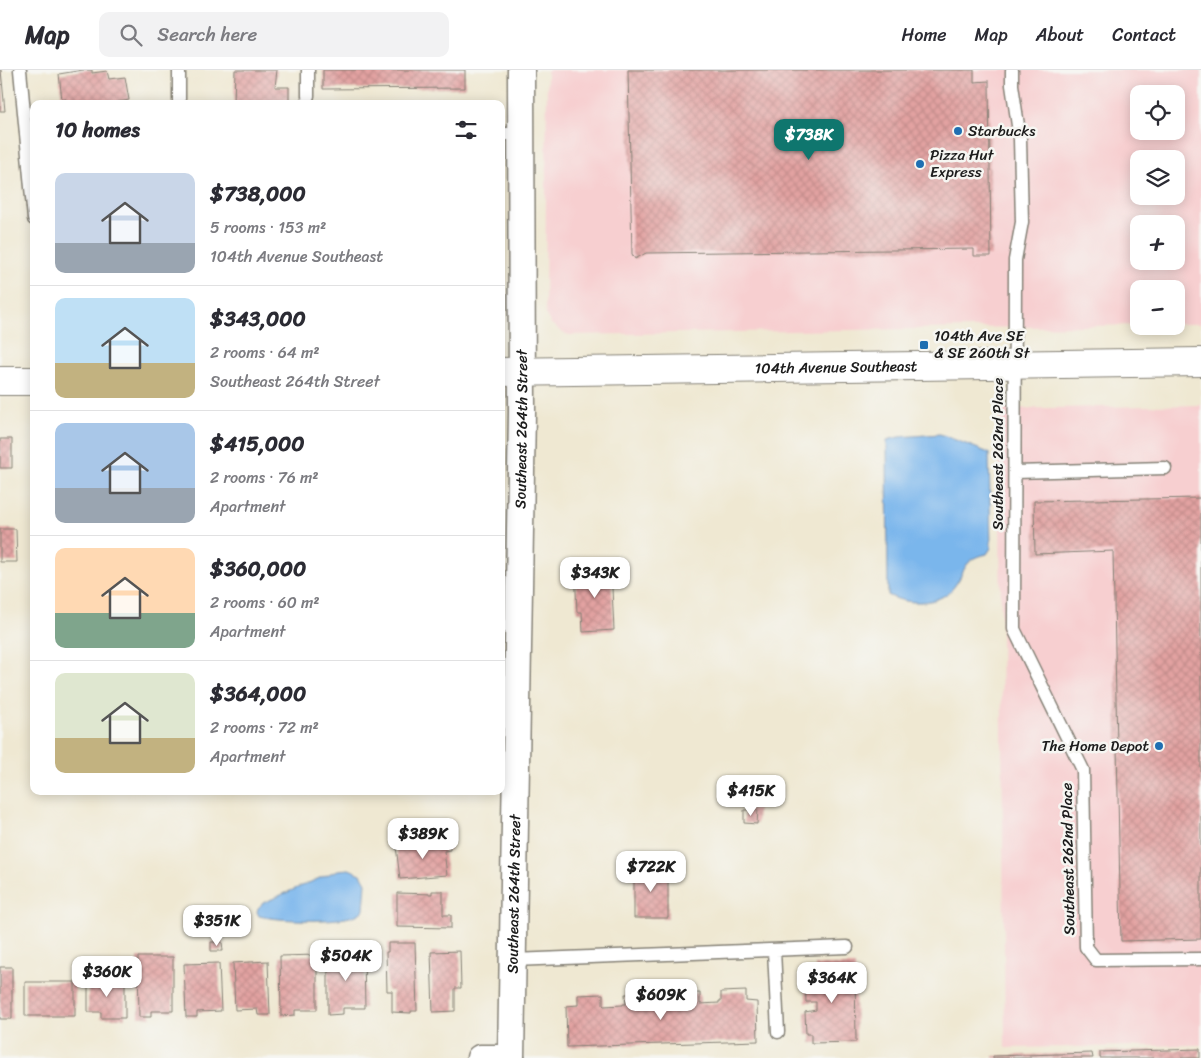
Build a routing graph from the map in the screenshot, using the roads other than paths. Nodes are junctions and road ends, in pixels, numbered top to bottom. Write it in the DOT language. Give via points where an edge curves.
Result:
graph roads {
  1 [pos="20,70"];
  2 [pos="179,70"];
  3 [pos="308,70"];
  4 [pos="521,70"];
  5 [pos="1012,70"];
  6 [pos="308,96"];
  7 [pos="179,100"];
  8 [pos="512,134"];
  9 [pos="30,176"];
  10 [pos="1201,362"];
  11 [pos="1015,365"];
  12 [pos="512,372"];
  13 [pos="30,381"];
  14 [pos="0,382"];
  15 [pos="1165,468"];
  16 [pos="1015,472"];
  17 [pos="510,626"];
  18 [pos="848,947"];
  19 [pos="774,950"];
  20 [pos="1201,959"];
  21 [pos="513,960"];
  22 [pos="778,1032"];
  23 [pos="480,1058"];
  24 [pos="511,1058"];
  1 -- 9 [label="lane"];
  2 -- 7 [label="lane"];
  3 -- 6 [label="lane"];
  4 -- 8 [label="street, Southeast 264th Street"];
  5 -- 11 [label="lane, Southeast 262nd Place" via="1020,139 1022,222 1015,260"];
  8 -- 12 [label="street, Southeast 264th Street"];
  10 -- 11 [label="street, 104th Avenue Southeast"];
  11 -- 12 [label="street, 104th Avenue Southeast"];
  11 -- 16 [label="lane, Southeast 262nd Place"];
  12 -- 17 [label="street, Southeast 264th Street"];
  13 -- 14 [label="street"];
  15 -- 16 [label="lane"];
  16 -- 20 [label="lane, Southeast 262nd Place" via="1014,629 1083,770 1086,947 1096,960"];
  17 -- 21 [label="street, Southeast 264th Street"];
  18 -- 19 [label="lane"];
  19 -- 21 [label="lane"];
  19 -- 22 [label="lane"];
  21 -- 24 [label="street, Southeast 264th Street"];
  23 -- 24 [label="street"];
}
